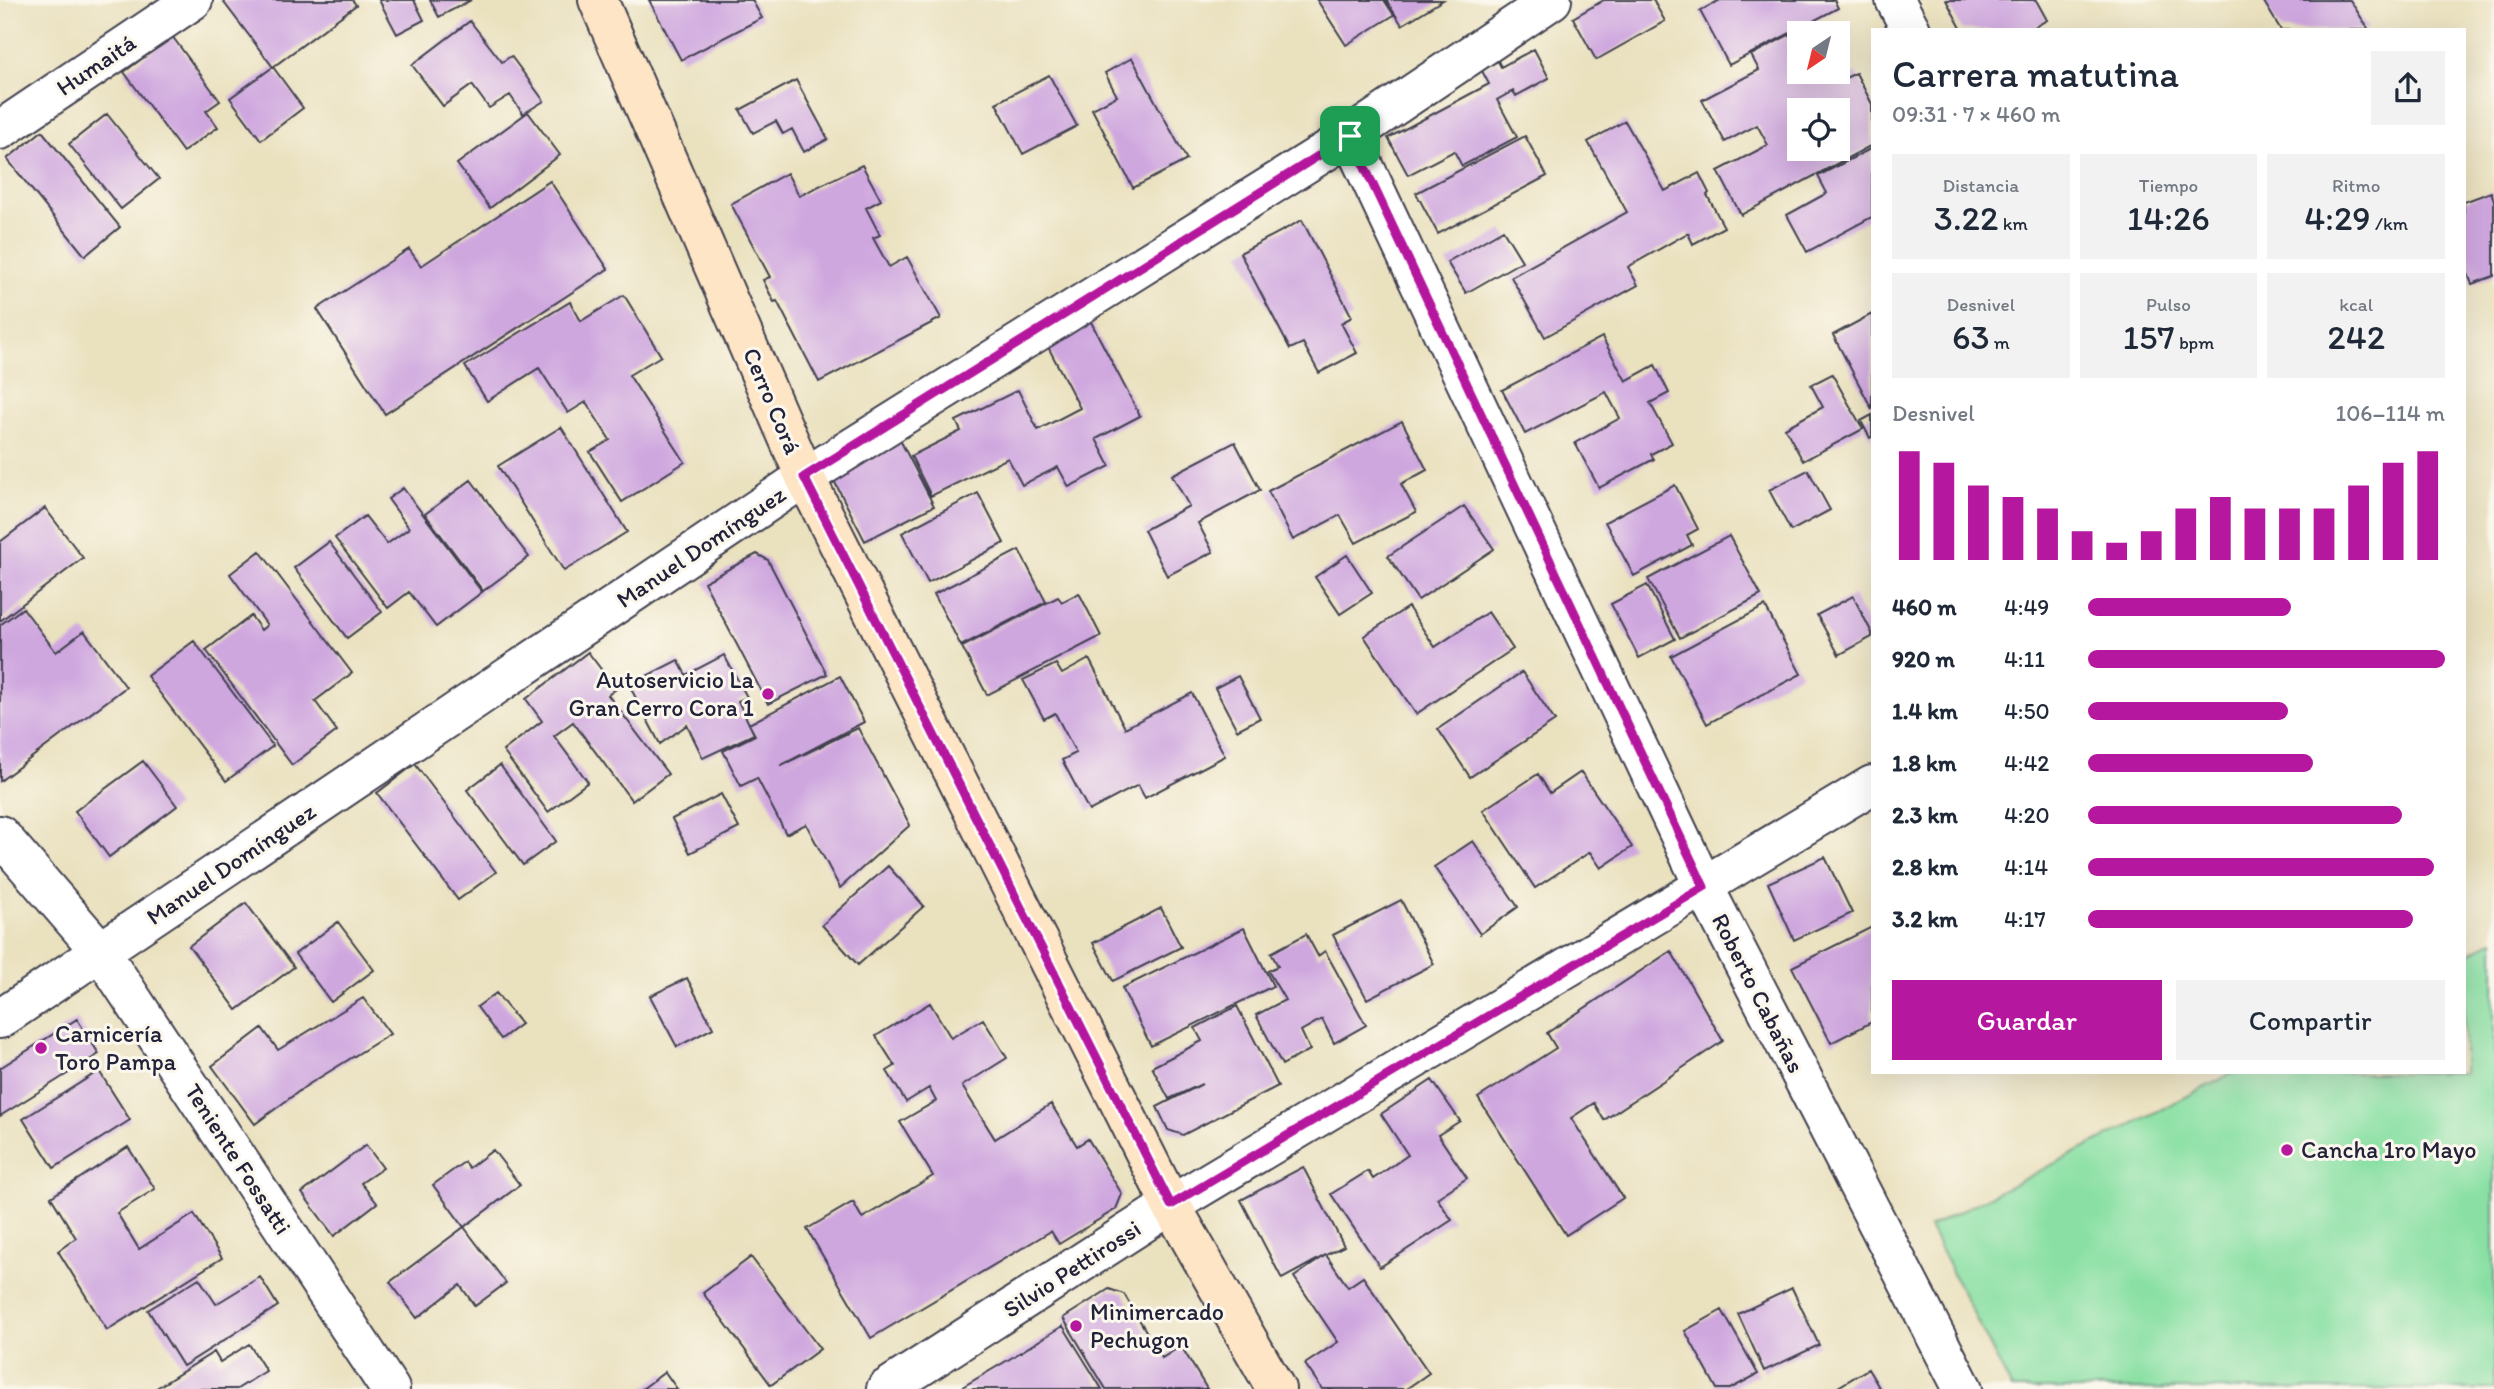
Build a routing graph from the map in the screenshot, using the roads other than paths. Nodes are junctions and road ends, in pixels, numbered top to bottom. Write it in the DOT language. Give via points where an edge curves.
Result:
graph roads {
  1 [pos="192,0"];
  2 [pos="598,0"];
  3 [pos="1552,0"];
  4 [pos="1895,0"];
  5 [pos="1910,28"];
  6 [pos="0,130"];
  7 [pos="1350,136"];
  8 [pos="804,477"];
  9 [pos="1871,786"];
  10 [pos="0,835"];
  11 [pos="1704,887"];
  12 [pos="101,952"];
  13 [pos="0,1019"];
  14 [pos="1171,1205"];
  15 [pos="390,1389"];
  16 [pos="886,1389"];
  17 [pos="1276,1389"];
  18 [pos="1963,1389"];
  1 -- 6 [label="street, Humaitá"];
  2 -- 8 [label="street, Cerro Corá"];
  3 -- 7 [label="street, Manuel Domínguez"];
  4 -- 5 [label="street"];
  7 -- 8 [label="street, Manuel Domínguez"];
  7 -- 11 [label="street, Roberto Cabañas"];
  8 -- 12 [label="street, Manuel Domínguez"];
  8 -- 14 [label="street, Cerro Corá"];
  9 -- 11 [label="street, Silvio Pettirossi"];
  10 -- 12 [label="street, Teniente Fossatti"];
  11 -- 14 [label="street, Silvio Pettirossi"];
  11 -- 18 [label="street, Roberto Cabañas"];
  12 -- 13 [label="street, Manuel Domínguez"];
  12 -- 15 [label="street, Teniente Fossatti"];
  14 -- 16 [label="street, Silvio Pettirossi"];
  14 -- 17 [label="street, Cerro Corá"];
}
